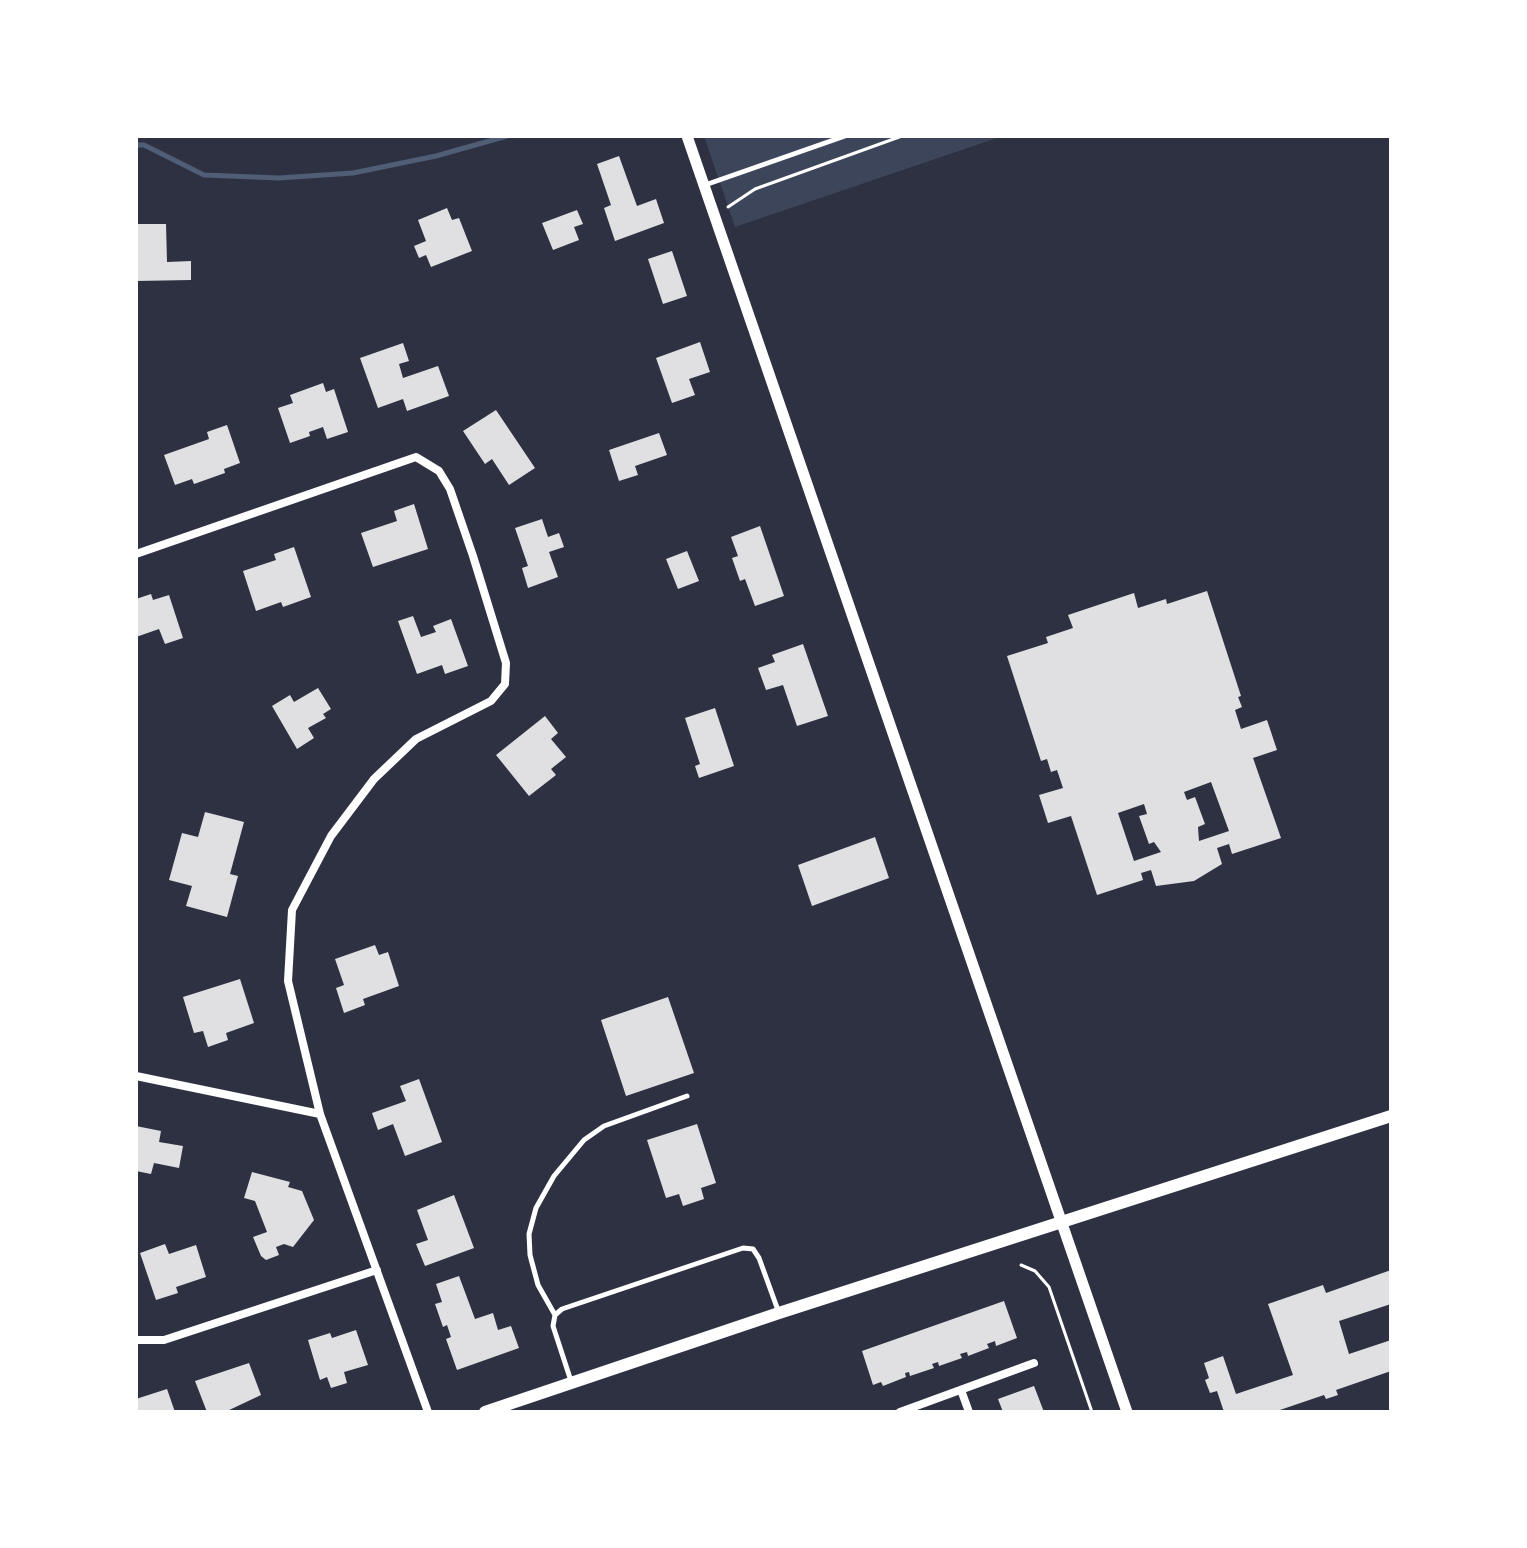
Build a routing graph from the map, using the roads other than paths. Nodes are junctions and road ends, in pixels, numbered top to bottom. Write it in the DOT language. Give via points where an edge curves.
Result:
graph roads {
  1 [pos="687,136"];
  2 [pos="845,136"];
  3 [pos="704,186"];
  4 [pos="136,554"];
  5 [pos="136,1076"];
  6 [pos="687,1096"];
  7 [pos="320,1114"];
  8 [pos="1391,1116"];
  9 [pos="1060,1222"];
  10 [pos="377,1270"];
  11 [pos="779,1313"];
  12 [pos="555,1315"];
  13 [pos="136,1340"];
  14 [pos="1034,1363"];
  15 [pos="571,1382"];
  16 [pos="961,1390"];
  17 [pos="428,1412"];
  18 [pos="485,1412"];
  19 [pos="900,1412"];
  20 [pos="969,1412"];
  21 [pos="1127,1412"];
  1 -- 3 [label="street"];
  2 -- 3 [label="lane"];
  3 -- 9 [label="street"];
  4 -- 7 [label="street" via="416,457 439,471 450,489 506,663 505,684 491,701 416,739 374,779 331,836 292,910 288,981"];
  5 -- 7 [label="street"];
  6 -- 12 [label="lane" via="604,1126 584,1140 554,1176 529,1234 538,1285"];
  7 -- 10 [label="street"];
  8 -- 9 [label="main road"];
  9 -- 11 [label="main road"];
  9 -- 21 [label="street"];
  10 -- 13 [label="street" via="164,1340"];
  10 -- 17 [label="street"];
  11 -- 12 [label="lane" via="759,1258 753,1249 743,1248"];
  11 -- 15 [label="main road"];
  12 -- 15 [label="lane" via="553,1326"];
  14 -- 16 [label="street"];
  15 -- 18 [label="main road"];
  16 -- 19 [label="street"];
  16 -- 20 [label="street"];
}
